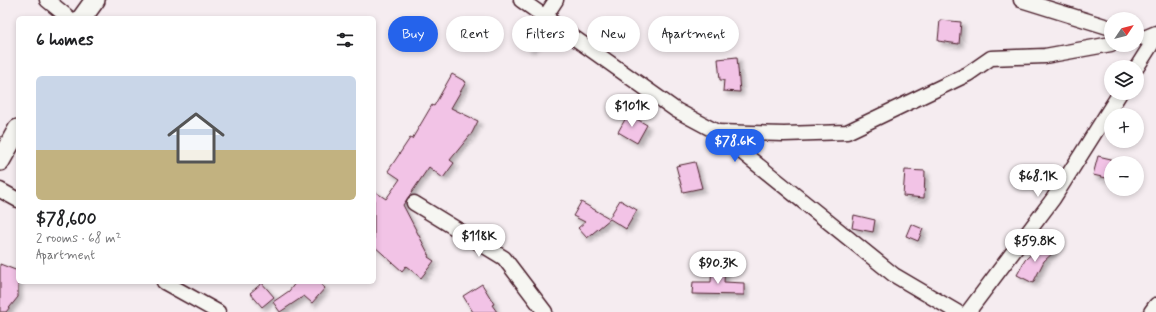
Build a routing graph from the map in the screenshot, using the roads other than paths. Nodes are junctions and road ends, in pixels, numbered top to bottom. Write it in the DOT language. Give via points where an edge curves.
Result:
graph roads {
  1 [pos="47,0"];
  2 [pos="95,0"];
  3 [pos="521,0"];
  4 [pos="556,0"];
  5 [pos="1021,0"];
  6 [pos="67,16"];
  7 [pos="83,16"];
  8 [pos="546,16"];
  9 [pos="1104,26"];
  10 [pos="1146,37"];
  11 [pos="579,40"];
  12 [pos="1104,45"];
  13 [pos="1139,60"];
  14 [pos="1116,100"];
  15 [pos="717,132"];
  16 [pos="16,133"];
  17 [pos="0,161"];
  18 [pos="0,190"];
  19 [pos="16,199"];
  20 [pos="414,203"];
  21 [pos="168,284"];
  22 [pos="1156,305"];
  23 [pos="218,312"];
  24 [pos="545,312"];
  25 [pos="957,312"];
  26 [pos="968,312"];
  27 [pos="1151,312"];
  1 -- 6 [label="street"];
  2 -- 7 [label="street"];
  3 -- 8 [label="street"];
  4 -- 8 [label="street"];
  5 -- 9 [label="street"];
  10 -- 13 [label="street"];
  11 -- 15 [label="street" via="676,110"];
  12 -- 15 [label="street" via="1045,56 991,58 968,74 847,132"];
  14 -- 26 [label="street" via="1053,199"];
  15 -- 25 [label="street" via="894,275"];
  16 -- 17 [label="street"];
  18 -- 19 [label="street"];
  20 -- 24 [label="street" via="504,258"];
  21 -- 23 [label="street"];
  22 -- 27 [label="street"];
}
